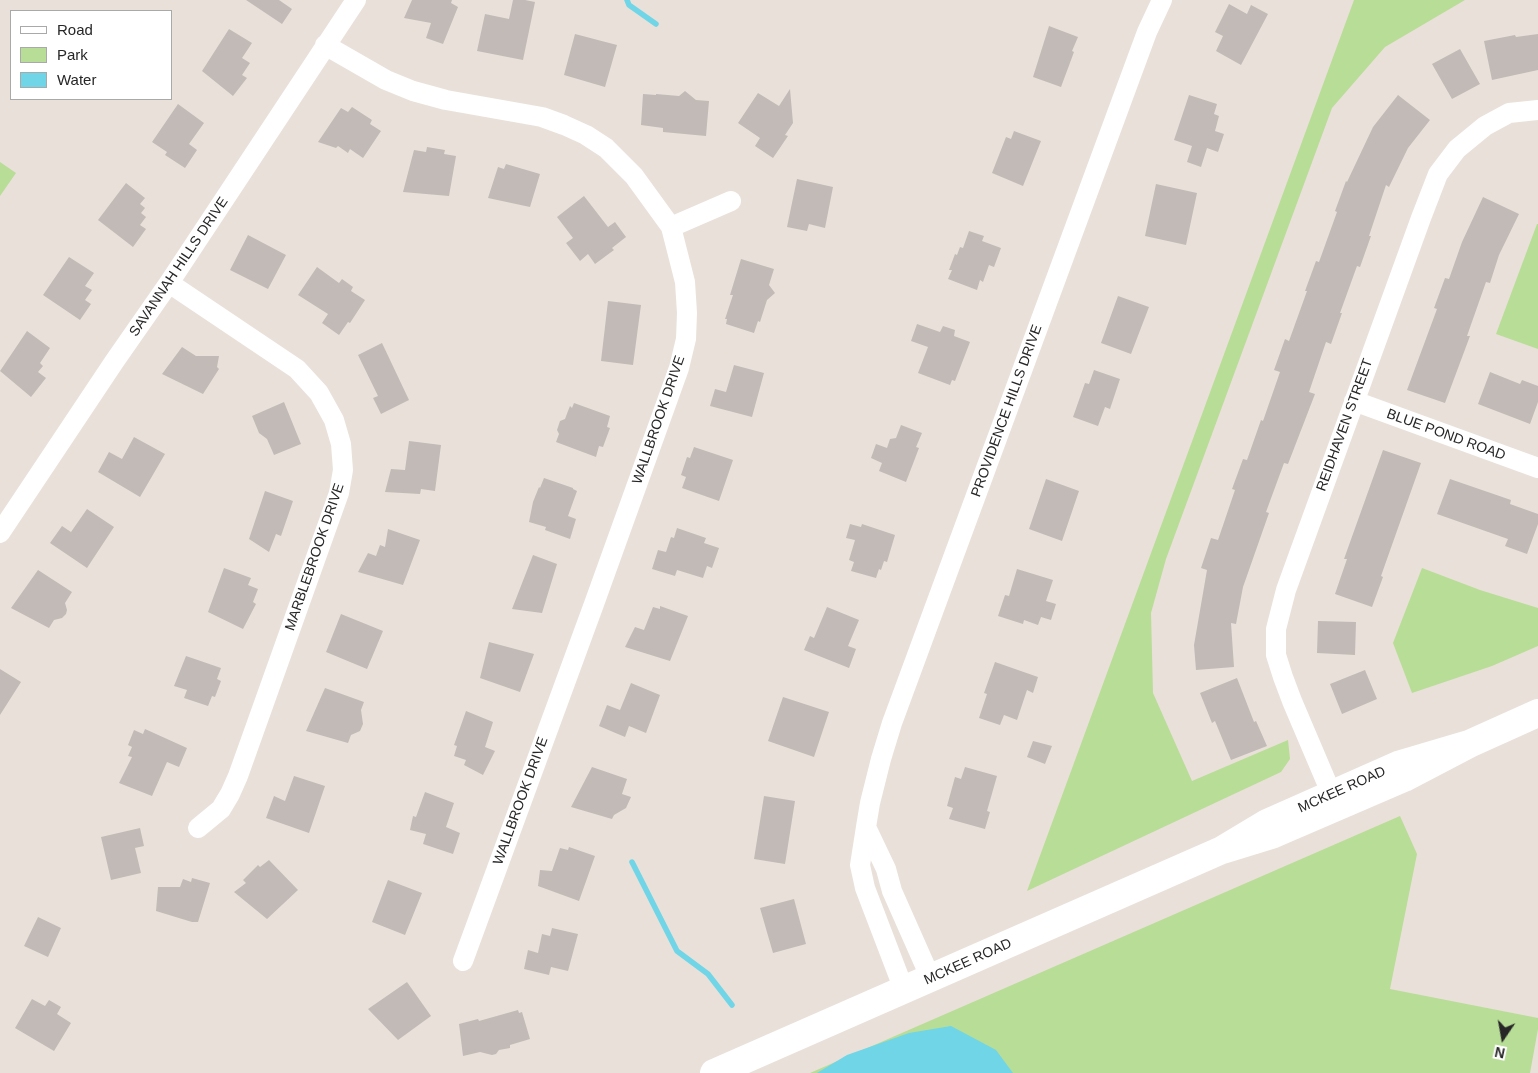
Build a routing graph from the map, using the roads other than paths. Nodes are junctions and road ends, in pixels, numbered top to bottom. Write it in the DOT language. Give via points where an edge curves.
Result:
graph roads {
  1 [pos="356,0"];
  2 [pos="1162,0"];
  3 [pos="325,45"];
  4 [pos="1538,110"];
  5 [pos="731,201"];
  6 [pos="671,227"];
  7 [pos="170,283"];
  8 [pos="1354,401"];
  9 [pos="1538,468"];
  10 [pos="0,533"];
  11 [pos="1538,713"];
  12 [pos="1469,744"];
  13 [pos="1332,795"];
  14 [pos="866,827"];
  15 [pos="198,828"];
  16 [pos="1222,850"];
  17 [pos="463,960"];
  18 [pos="931,979"];
  19 [pos="904,990"];
  20 [pos="714,1073"];
  1 -- 3 [label="street, SAVANNAH HILLS DRIVE"];
  2 -- 14 [label="street, PROVIDENCE HILLS DRIVE" via="1146,32 892,723"];
  3 -- 6 [label="street, WALLBROOK DRIVE" via="386,80 413,91 542,117 586,135 606,148 634,176"];
  3 -- 7 [label="street, SAVANNAH HILLS DRIVE"];
  4 -- 8 [label="street, REIDHAVEN STREET" via="1510,113 1485,126 1456,149 1438,174"];
  5 -- 6 [label="street"];
  6 -- 17 [label="street, WALLBROOK DRIVE" via="685,282 687,313 686,339 679,368"];
  7 -- 10 [label="street, SAVANNAH HILLS DRIVE"];
  7 -- 15 [label="street, MARBLEBROOK DRIVE" via="297,369 319,393 334,420 341,444 343,470 339,493 238,776 220,809"];
  8 -- 9 [label="street, BLUE POND ROAD"];
  8 -- 13 [label="street, REIDHAVEN STREET" via="1286,590 1276,629 1276,655 1283,677"];
  11 -- 12 [label="street, MCKEE ROAD"];
  12 -- 13 [label="street, MCKEE ROAD" via="1398,765"];
  12 -- 16 [label="street, MCKEE ROAD" via="1404,778 1274,834"];
  13 -- 16 [label="street, MCKEE ROAD" via="1267,823"];
  14 -- 18 [label="street"];
  14 -- 19 [label="street, PROVIDENCE HILLS DRIVE" via="860,865 864,888"];
  16 -- 18 [label="street, MCKEE ROAD"];
  18 -- 19 [label="street, MCKEE ROAD"];
  19 -- 20 [label="street, MCKEE ROAD"];
}
